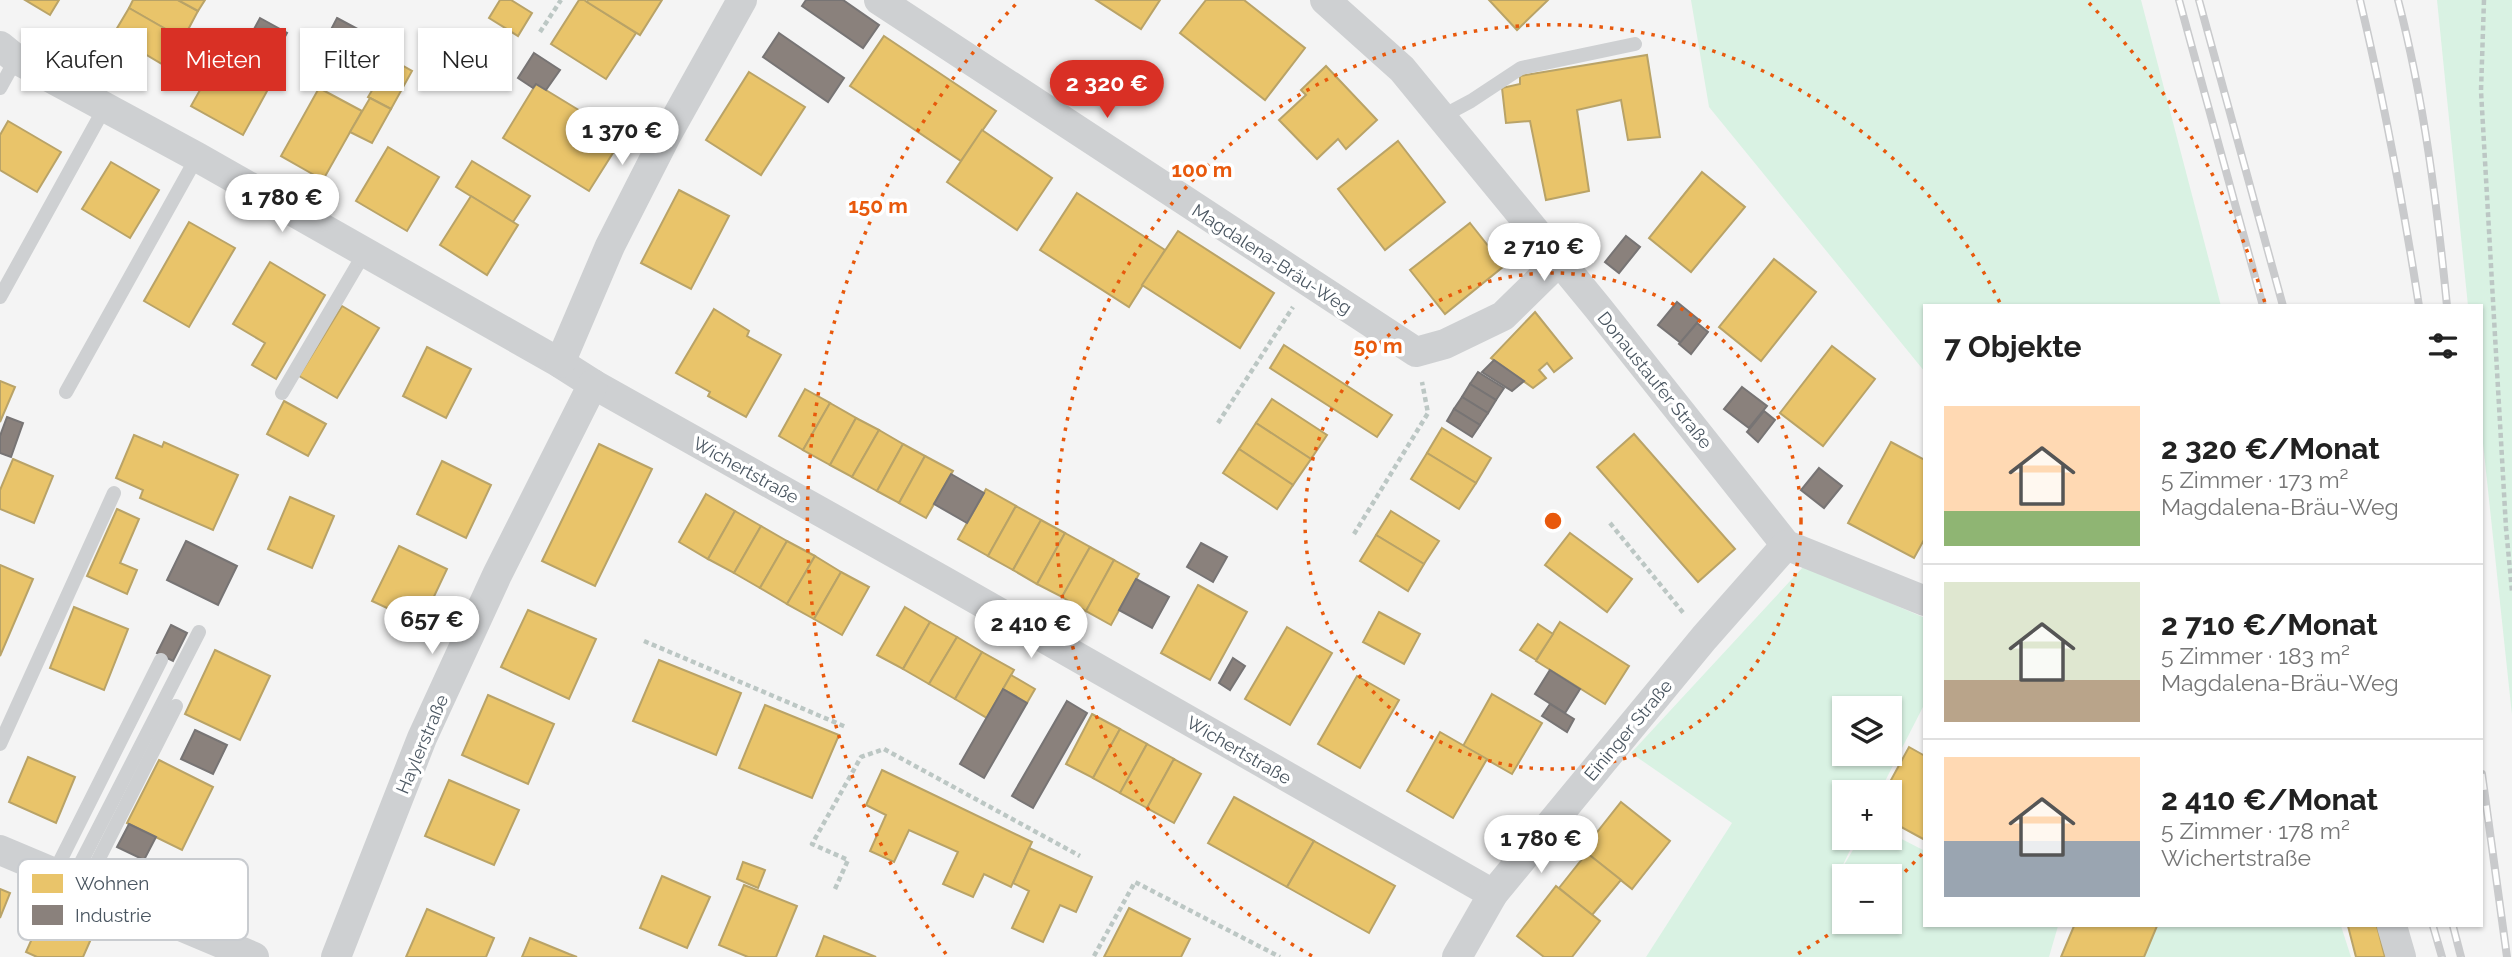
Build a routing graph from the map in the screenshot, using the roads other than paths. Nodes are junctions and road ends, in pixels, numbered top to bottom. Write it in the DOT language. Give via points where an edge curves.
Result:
graph roads {
  1 [pos="742,0"];
  2 [pos="879,0"];
  3 [pos="1325,0"];
  4 [pos="1635,44"];
  5 [pos="8,53"];
  6 [pos="0,88"];
  7 [pos="105,107"];
  8 [pos="1441,117"];
  9 [pos="197,157"];
  10 [pos="365,252"];
  11 [pos="1559,261"];
  12 [pos="0,297"];
  13 [pos="561,363"];
  14 [pos="593,384"];
  15 [pos="66,392"];
  16 [pos="282,393"];
  17 [pos="114,493"];
  18 [pos="1786,545"];
  19 [pos="1923,600"];
  20 [pos="199,632"];
  21 [pos="161,660"];
  22 [pos="176,706"];
  23 [pos="0,744"];
  24 [pos="0,850"];
  25 [pos="22,859"];
  26 [pos="79,859"];
  27 [pos="81,859"];
  28 [pos="83,859"];
  29 [pos="1493,894"];
  30 [pos="2392,927"];
  31 [pos="214,940"];
  32 [pos="254,957"];
  33 [pos="336,957"];
  34 [pos="1457,957"];
  35 [pos="2401,957"];
  1 -- 13 [label="street" via="610,246"];
  2 -- 11 [label="street, Magdalena-Bräu-Weg" via="1416,352 1445,344 1503,316"];
  3 -- 8 [label="street, Donaustaufer Straße" via="1402,69"];
  4 -- 8 [label="lane" via="1521,68"];
  5 -- 6 [label="lane"];
  5 -- 7 [label="street, Wichertstraße"];
  7 -- 9 [label="street, Wichertstraße"];
  7 -- 12 [label="lane"];
  8 -- 11 [label="street, Donaustaufer Straße"];
  9 -- 10 [label="street, Wichertstraße"];
  9 -- 15 [label="lane"];
  10 -- 13 [label="street, Wichertstraße"];
  10 -- 16 [label="lane"];
  11 -- 18 [label="street, Donaustaufer Straße"];
  13 -- 14 [label="street, Wichertstraße"];
  14 -- 29 [label="street, Wichertstraße"];
  14 -- 33 [label="street, Haylerstraße" via="496,575 422,738"];
  17 -- 23 [label="lane"];
  18 -- 19 [label="street"];
  18 -- 29 [label="street, Eininger Straße"];
  20 -- 27 [label="lane"];
  21 -- 26 [label="lane"];
  22 -- 28 [label="lane"];
  24 -- 25 [label="street"];
  29 -- 34 [label="street, Eininger Straße"];
  30 -- 35 [label="street"];
  31 -- 32 [label="street"];
}
